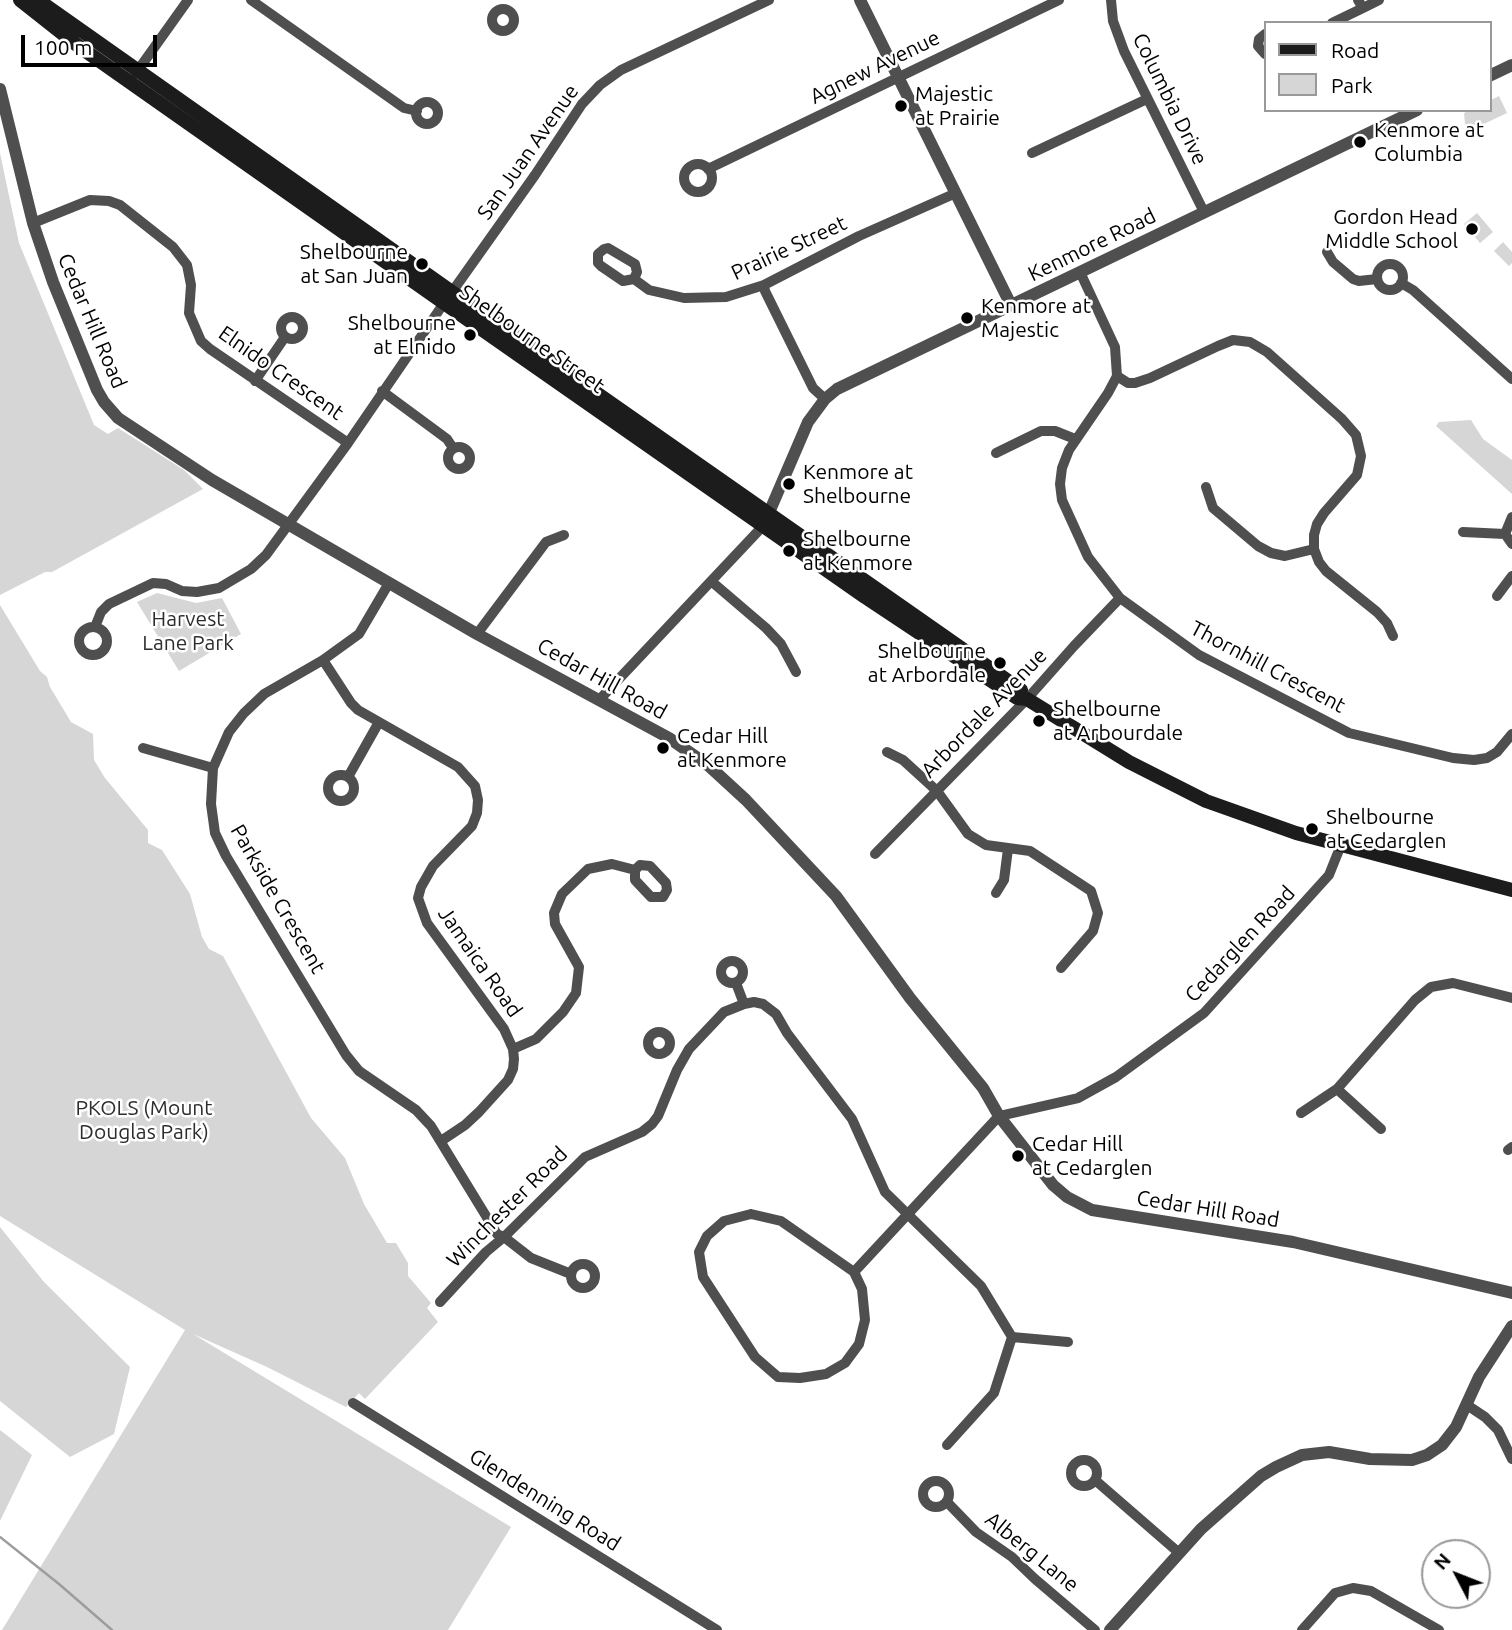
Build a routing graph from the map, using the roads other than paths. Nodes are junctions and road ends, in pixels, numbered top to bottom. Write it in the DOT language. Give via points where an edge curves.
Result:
graph roads {
  1 [pos="20,0"];
  2 [pos="38,0"];
  3 [pos="188,0"];
  4 [pos="251,0"];
  5 [pos="517,0"];
  6 [pos="769,0"];
  7 [pos="860,0"];
  8 [pos="1059,0"];
  9 [pos="1111,0"];
  10 [pos="1379,0"];
  11 [pos="1361,4"];
  12 [pos="510,11"];
  13 [pos="1335,21"];
  14 [pos="1264,35"];
  15 [pos="1264,53"];
  16 [pos="1512,65"];
  17 [pos="1491,75"];
  18 [pos="133,77"];
  19 [pos="898,77"];
  20 [pos="0,89"];
  21 [pos="1147,99"];
  22 [pos="417,111"];
  23 [pos="1413,112"];
  24 [pos="1032,153"];
  25 [pos="708,169"];
  26 [pos="956,193"];
  27 [pos="1204,212"];
  28 [pos="33,223"];
  29 [pos="1327,252"];
  30 [pos="1080,272"];
  31 [pos="634,279"];
  32 [pos="1377,279"];
  33 [pos="1401,283"];
  34 [pos="764,285"];
  35 [pos="448,298"];
  36 [pos="1011,305"];
  37 [pos="285,337"];
  38 [pos="1117,376"];
  39 [pos="1512,379"];
  40 [pos="255,381"];
  41 [pos="382,391"];
  42 [pos="825,398"];
  43 [pos="1075,439"];
  44 [pos="348,443"];
  45 [pos="453,448"];
  46 [pos="996,453"];
  47 [pos="1206,487"];
  48 [pos="1512,517"];
  49 [pos="766,520"];
  50 [pos="288,524"];
  51 [pos="1463,532"];
  52 [pos="1505,534"];
  53 [pos="564,535"];
  54 [pos="1512,544"];
  55 [pos="1314,549"];
  56 [pos="1512,576"];
  57 [pos="711,581"];
  58 [pos="389,583"];
  59 [pos="1497,596"];
  60 [pos="1119,598"];
  61 [pos="95,627"];
  62 [pos="477,634"];
  63 [pos="1393,636"];
  64 [pos="323,660"];
  65 [pos="796,673"];
  66 [pos="600,699"];
  67 [pos="1027,699"];
  68 [pos="379,722"];
  69 [pos="1512,734"];
  70 [pos="143,748"];
  71 [pos="887,752"];
  72 [pos="213,768"];
  73 [pos="348,777"];
  74 [pos="937,791"];
  75 [pos="1341,845"];
  76 [pos="1008,849"];
  77 [pos="875,854"];
  78 [pos="635,870"];
  79 [pos="1512,890"];
  80 [pos="996,892"];
  81 [pos="1061,968"];
  82 [pos="736,983"];
  83 [pos="1512,998"];
  84 [pos="744,1004"];
  85 [pos="513,1048"];
  86 [pos="668,1049"];
  87 [pos="684,1058"];
  88 [pos="1337,1089"];
  89 [pos="1301,1113"];
  90 [pos="999,1116"];
  91 [pos="1381,1129"];
  92 [pos="441,1141"];
  93 [pos="907,1215"];
  94 [pos="504,1237"];
  95 [pos="854,1272"];
  96 [pos="571,1274"];
  97 [pos="1512,1293"];
  98 [pos="440,1302"];
  99 [pos="1512,1326"];
  100 [pos="1012,1337"];
  101 [pos="1068,1342"];
  102 [pos="353,1403"];
  103 [pos="1467,1405"];
  104 [pos="947,1446"];
  105 [pos="1512,1459"];
  106 [pos="1096,1480"];
  107 [pos="947,1502"];
  108 [pos="1178,1552"];
  109 [pos="717,1630"];
  110 [pos="1095,1630"];
  111 [pos="1110,1630"];
  112 [pos="1302,1630"];
  113 [pos="1439,1630"];
  1 -- 18 [label="main road, Shelbourne Street" via="68,38"];
  2 -- 18 [label="main road, Shelbourne Street"];
  3 -- 18 [label="street"];
  4 -- 22 [label="street" via="404,108"];
  5 -- 12 [label="street"];
  6 -- 35 [label="street, San Juan Avenue" via="600,85 582,104"];
  7 -- 19 [label="street"];
  8 -- 19 [label="street, Agnew Avenue"];
  9 -- 21 [label="street, Columbia Drive" via="1113,21"];
  10 -- 11 [label="street"];
  11 -- 13 [label="street"];
  14 -- 15 [label="street" via="1258,46"];
  16 -- 17 [label="street"];
  18 -- 35 [label="main road, Shelbourne Street"];
  19 -- 25 [label="street, Agnew Avenue"];
  19 -- 26 [label="street"];
  20 -- 28 [label="street, Cedar Hill Road"];
  21 -- 24 [label="street"];
  21 -- 27 [label="street, Columbia Drive"];
  23 -- 27 [label="street, Kenmore Road"];
  26 -- 34 [label="street, Prairie Street"];
  26 -- 36 [label="street"];
  27 -- 30 [label="street, Kenmore Road"];
  28 -- 40 [label="street, Elnido Crescent" via="90,200 120,205 173,247 187,265 189,313 201,341"];
  28 -- 50 [label="street, Cedar Hill Road" via="97,390 111,410 212,480"];
  29 -- 32 [label="street" via="1353,279"];
  30 -- 36 [label="street, Kenmore Road"];
  30 -- 38 [label="street" via="1115,347"];
  31 -- 34 [label="street, Prairie Street" via="649,290 703,299"];
  32 -- 33 [label="street" via="1388,290"];
  32 -- 33 [label="street" via="1380,268 1392,264 1401,271"];
  33 -- 39 [label="street"];
  34 -- 42 [label="street" via="813,388"];
  35 -- 41 [label="street, San Juan Avenue"];
  35 -- 49 [label="main road, Shelbourne Street"];
  36 -- 42 [label="street, Kenmore Road"];
  37 -- 40 [label="street"];
  38 -- 43 [label="street, Thornhill Crescent"];
  38 -- 55 [label="street" via="1135,383 1233,341 1250,342 1266,352 1356,435 1361,456 1357,475 1317,524"];
  40 -- 44 [label="street, Elnido Crescent"];
  41 -- 44 [label="street, San Juan Avenue"];
  41 -- 45 [label="street"];
  42 -- 49 [label="street, Kenmore Road" via="801,436"];
  43 -- 46 [label="street" via="1041,431"];
  43 -- 60 [label="street, Thornhill Crescent" via="1062,468 1062,500 1088,557"];
  44 -- 50 [label="street, San Juan Avenue"];
  47 -- 55 [label="street" via="1213,508 1258,546 1285,556"];
  48 -- 52 [label="street"];
  49 -- 57 [label="street, Kenmore Road"];
  49 -- 67 [label="main road, Shelbourne Street" via="1024,691"];
  50 -- 58 [label="street, Cedar Hill Road"];
  50 -- 61 [label="street, San Juan Avenue" via="251,569 219,588 182,591 153,583 109,604"];
  51 -- 52 [label="street"];
  52 -- 54 [label="street"];
  53 -- 62 [label="street" via="545,542"];
  55 -- 63 [label="street" via="1326,571 1377,612"];
  56 -- 59 [label="street"];
  57 -- 65 [label="street" via="781,644"];
  57 -- 66 [label="street, Kenmore Road"];
  58 -- 62 [label="street, Cedar Hill Road"];
  58 -- 64 [label="street, Parkside Crescent" via="359,634"];
  60 -- 67 [label="street, Arbordale Avenue"];
  60 -- 69 [label="street, Thornhill Crescent" via="1199,655 1349,733 1474,760 1497,752"];
  62 -- 66 [label="street, Cedar Hill Road"];
  64 -- 68 [label="street, Jamaica Road" via="351,703"];
  64 -- 72 [label="street, Parkside Crescent" via="264,694 244,713 229,732"];
  66 -- 90 [label="street, Cedar Hill Road" via="709,766 755,808 836,896 983,1088"];
  67 -- 74 [label="street, Arbordale Avenue"];
  67 -- 75 [label="main road, Shelbourne Street" via="1129,762 1195,796"];
  68 -- 73 [label="street"];
  68 -- 85 [label="street, Jamaica Road" via="458,767 475,786 478,800 472,826 433,866 418,898 427,923"];
  70 -- 72 [label="street"];
  71 -- 74 [label="street" via="903,760"];
  72 -- 92 [label="street, Parkside Crescent" via="215,833 346,1055 359,1071 416,1110"];
  74 -- 76 [label="street" via="968,834 986,845"];
  74 -- 77 [label="street, Arbordale Avenue"];
  75 -- 79 [label="main road, Shelbourne Street"];
  75 -- 90 [label="street, Cedarglen Road" via="1329,875 1204,1013 1116,1077 1078,1098"];
  76 -- 80 [label="street" via="1004,880"];
  76 -- 81 [label="street" via="1030,851 1091,891 1098,913 1093,931"];
  78 -- 85 [label="street" via="612,864 588,869 562,894 555,924 579,967 576,993 536,1039"];
  82 -- 84 [label="street"];
  83 -- 88 [label="street" via="1453,983 1432,988 1415,1000"];
  84 -- 87 [label="street, Winchester Road" via="724,1012"];
  84 -- 93 [label="street" via="763,1004 776,1014 852,1119 885,1192"];
  85 -- 92 [label="street, Jamaica Road" via="508,1080 465,1125"];
  86 -- 87 [label="street"];
  87 -- 94 [label="street, Winchester Road" via="652,1124 585,1157"];
  88 -- 89 [label="street"];
  88 -- 91 [label="street"];
  90 -- 93 [label="street"];
  90 -- 97 [label="street, Cedar Hill Road" via="1053,1185 1092,1210 1293,1242"];
  92 -- 94 [label="street, Parkside Crescent" via="497,1234"];
  93 -- 95 [label="street"];
  93 -- 100 [label="street" via="981,1286"];
  94 -- 96 [label="street, Parkside Crescent" via="531,1258"];
  94 -- 98 [label="street, Winchester Road"];
  95 -- 95 [label="street" via="781,1221 751,1214 724,1221 707,1236 699,1252 703,1277 755,1356 778,1377 826,1374 845,1363 859,1344 865,1320 862,1289"];
  99 -- 103 [label="street"];
  100 -- 101 [label="street"];
  100 -- 104 [label="street" via="994,1393"];
  102 -- 109 [label="street, Glendenning Road"];
  103 -- 105 [label="street" via="1498,1430"];
  103 -- 108 [label="street" via="1449,1437 1420,1458 1370,1459 1329,1452 1283,1463 1230,1502"];
  106 -- 108 [label="street"];
  107 -- 110 [label="street, Alberg Lane" via="975,1532 1012,1557"];
  108 -- 111 [label="street"];
  112 -- 113 [label="street" via="1335,1593 1353,1588 1371,1591"];
}
